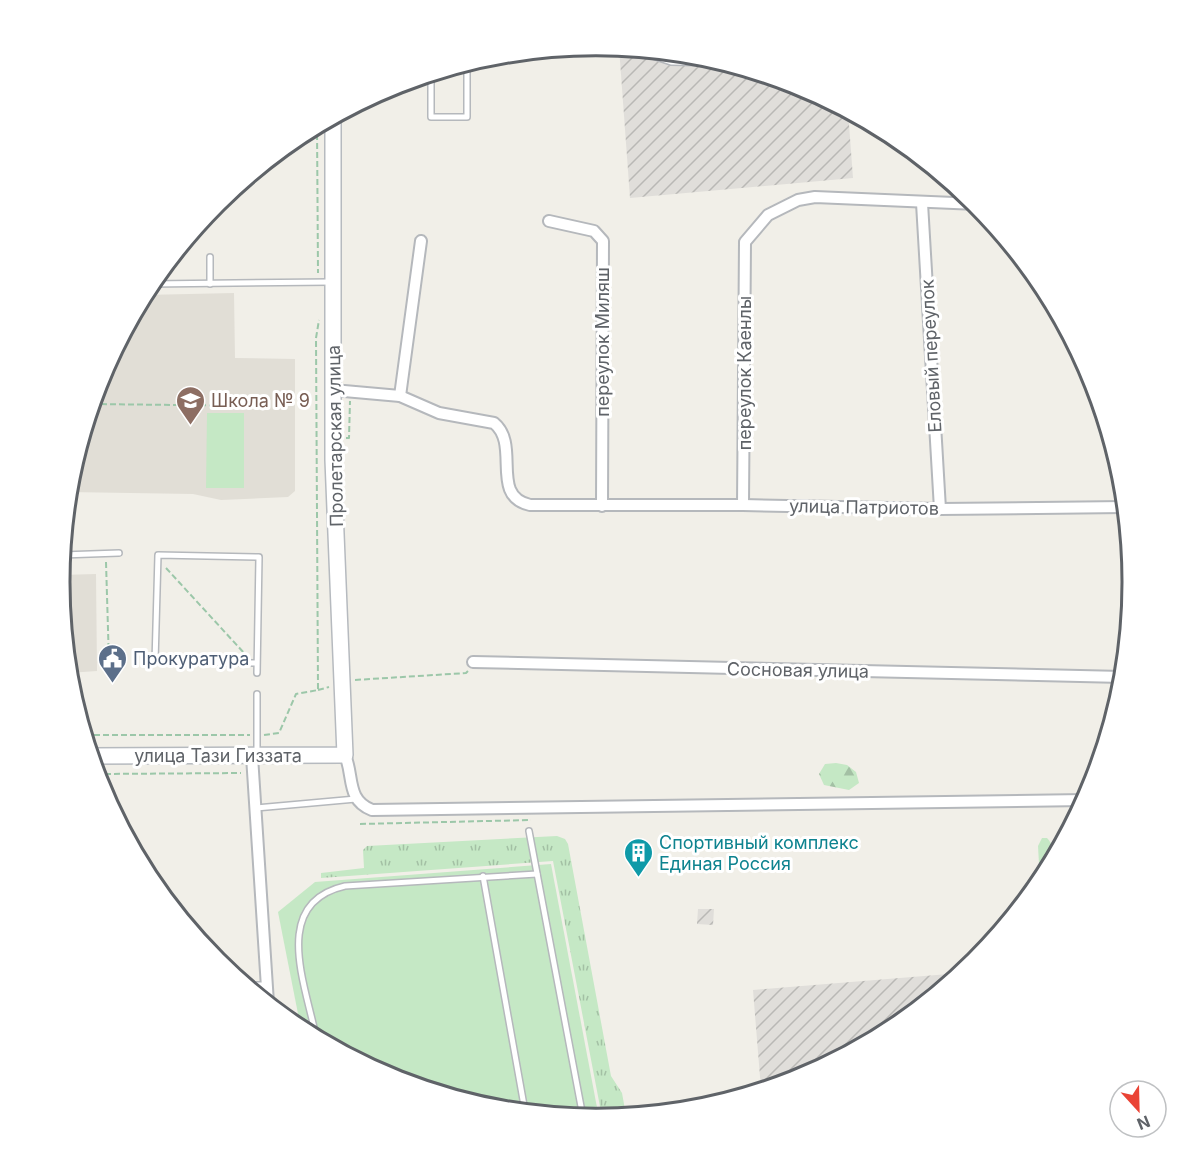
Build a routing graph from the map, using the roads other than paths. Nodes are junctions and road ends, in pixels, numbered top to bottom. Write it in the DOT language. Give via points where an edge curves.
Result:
graph roads {
  1 [pos="467,72"];
  2 [pos="431,82"];
  3 [pos="333,126"];
  4 [pos="922,204"];
  5 [pos="962,204"];
  6 [pos="549,221"];
  7 [pos="421,241"];
  8 [pos="210,257"];
  9 [pos="326,282"];
  10 [pos="163,284"];
  11 [pos="210,284"];
  12 [pos="333,390"];
  13 [pos="400,396"];
  14 [pos="602,504"];
  15 [pos="743,505"];
  16 [pos="1116,507"];
  17 [pos="940,509"];
  18 [pos="119,554"];
  19 [pos="71,555"];
  20 [pos="473,662"];
  21 [pos="255,663"];
  22 [pos="257,673"];
  23 [pos="1113,677"];
  24 [pos="257,694"];
  25 [pos="345,755"];
  26 [pos="100,756"];
  27 [pos="254,756"];
  28 [pos="356,799"];
  29 [pos="1074,800"];
  30 [pos="255,808"];
  31 [pos="529,831"];
  32 [pos="537,874"];
  33 [pos="483,876"];
  34 [pos="259,985"];
  35 [pos="266,985"];
  36 [pos="267,991"];
  37 [pos="314,1025"];
  38 [pos="523,1102"];
  39 [pos="581,1107"];
  1 -- 2 [label="lane" via="466,117 431,117"];
  3 -- 9 [label="street, Пролетарская улица"];
  4 -- 5 [label="street"];
  4 -- 15 [label="street, переулок Каенлы" via="815,197 798,200 768,215 745,242"];
  4 -- 17 [label="street, Еловый переулок"];
  6 -- 14 [label="street, переулок Миляш" via="594,231 603,241"];
  7 -- 13 [label="street"];
  8 -- 11 [label="lane"];
  9 -- 11 [label="lane"];
  9 -- 12 [label="street, Пролетарская улица"];
  10 -- 11 [label="lane"];
  12 -- 13 [label="street"];
  12 -- 25 [label="street, Пролетарская улица"];
  13 -- 14 [label="street, улица Патриотов" via="439,413 486,420 499,428 505,439 509,490 522,504"];
  14 -- 15 [label="street, улица Патриотов"];
  15 -- 17 [label="street, улица Патриотов"];
  16 -- 17 [label="street, улица Патриотов"];
  18 -- 19 [label="lane"];
  20 -- 23 [label="street, Сосновая улица"];
  21 -- 21 [label="lane" via="259,556 158,555 155,662"];
  21 -- 22 [label="lane"];
  24 -- 27 [label="lane"];
  25 -- 27 [label="street, улица Тази Гиззата"];
  25 -- 28 [label="street"];
  26 -- 27 [label="street, улица Тази Гиззата"];
  27 -- 30 [label="street"];
  28 -- 29 [label="street" via="372,810"];
  28 -- 30 [label="lane"];
  30 -- 35 [label="street"];
  31 -- 32 [label="lane"];
  32 -- 33 [label="lane"];
  32 -- 39 [label="lane"];
  33 -- 37 [label="lane" via="345,886 321,895 310,905 298,927 297,942"];
  33 -- 38 [label="lane"];
  34 -- 35 [label="lane"];
  35 -- 36 [label="street"];
}
